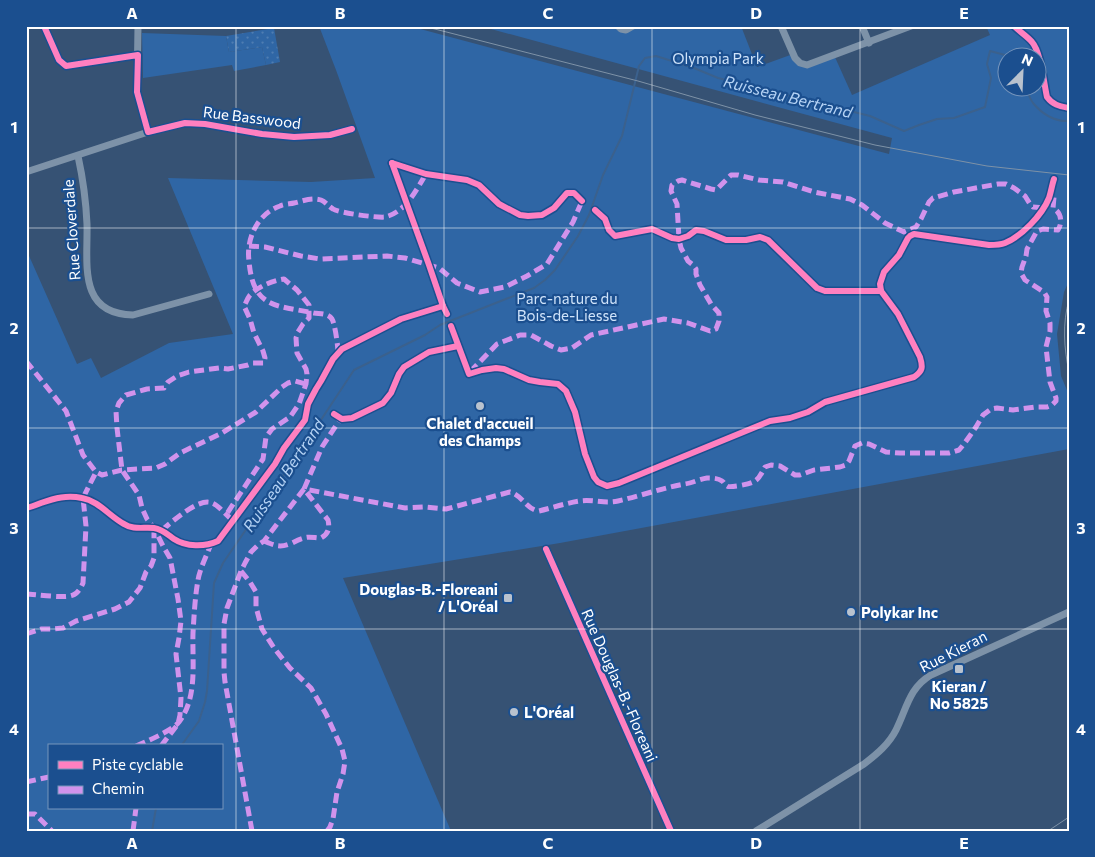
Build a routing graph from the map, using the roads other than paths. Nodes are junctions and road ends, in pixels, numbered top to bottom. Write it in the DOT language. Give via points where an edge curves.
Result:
graph roads {
  1 [pos="44,26"];
  2 [pos="138,26"];
  3 [pos="618,26"];
  4 [pos="633,26"];
  5 [pos="781,26"];
  6 [pos="862,26"];
  7 [pos="911,26"];
  8 [pos="869,42"];
  9 [pos="138,55"];
  10 [pos="352,129"];
  11 [pos="148,132"];
  12 [pos="78,156"];
  13 [pos="26,172"];
  14 [pos="209,294"];
  15 [pos="546,549"];
  16 [pos="1069,612"];
  17 [pos="671,831"];
  18 [pos="756,831"];
  1 -- 9 [label="street" via="59,60 66,66"];
  2 -- 9 [label="street"];
  3 -- 4 [label="street" via="626,30"];
  5 -- 8 [label="street" via="795,58 807,65"];
  6 -- 8 [label="street"];
  7 -- 8 [label="street"];
  9 -- 11 [label="street" via="137,92"];
  10 -- 11 [label="street, Rue Basswood" via="330,135 294,137 185,123"];
  11 -- 12 [label="street, Rue Basswood"];
  12 -- 13 [label="street, Rue Basswood"];
  12 -- 14 [label="street, Rue Cloverdale" via="85,203 86,272 88,283 101,306 121,315 132,315"];
  15 -- 17 [label="street, Rue Douglas-B.-Floreani"];
  16 -- 18 [label="street, Rue Kieran" via="924,679 912,694 896,731 880,752"];
}
